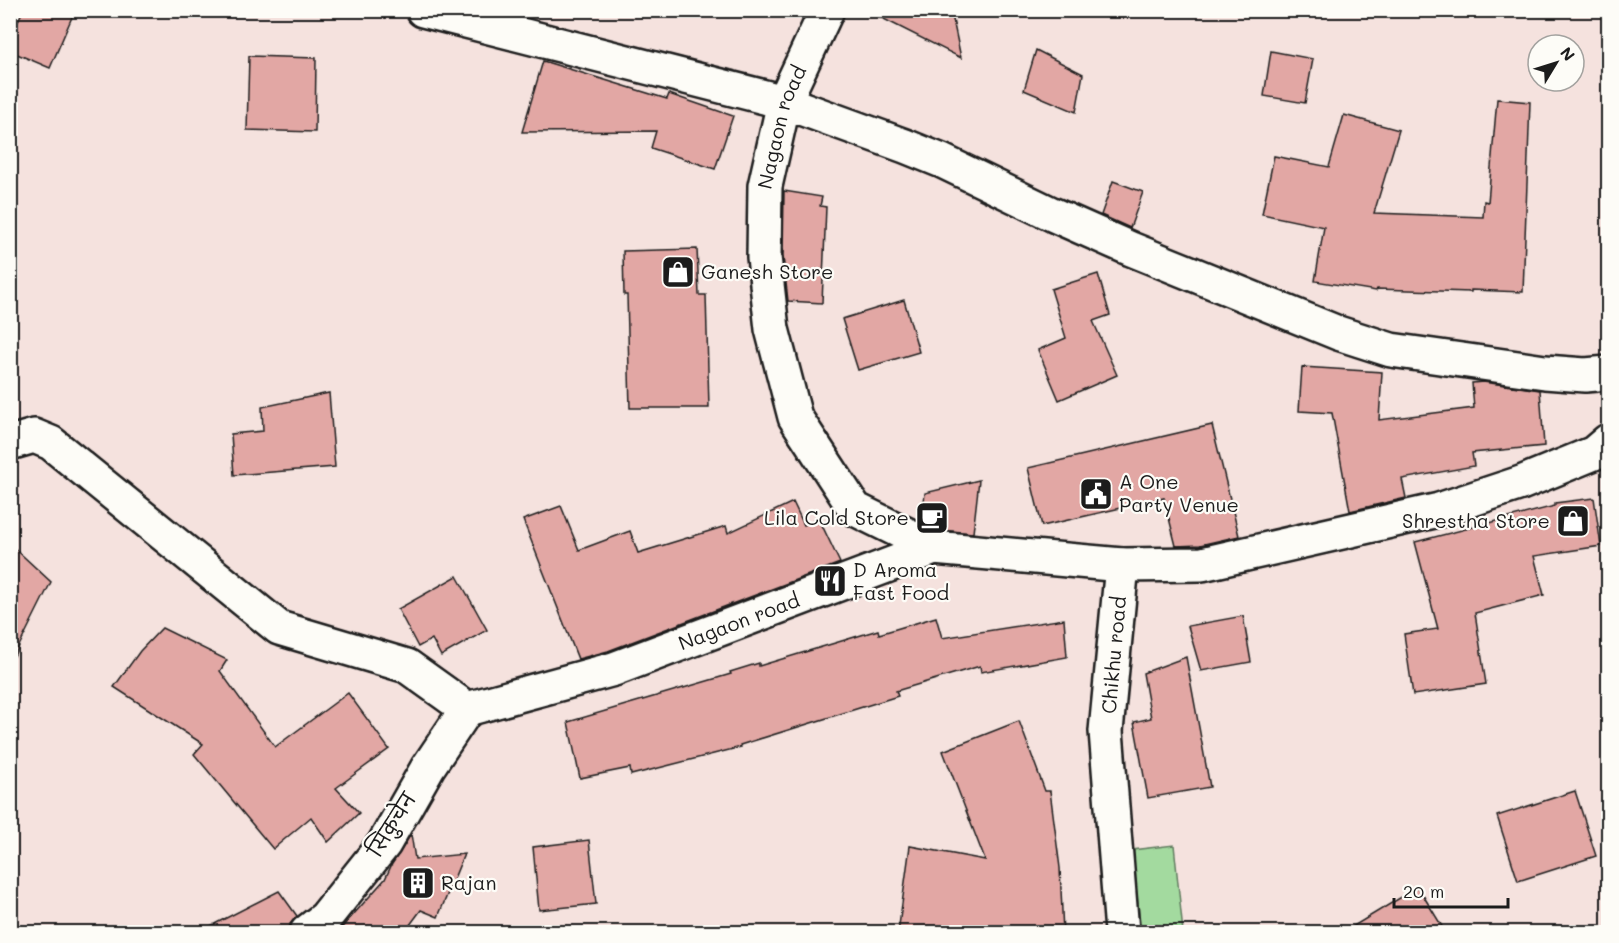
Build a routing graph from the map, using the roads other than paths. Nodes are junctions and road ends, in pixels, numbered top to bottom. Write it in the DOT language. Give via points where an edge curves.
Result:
graph roads {
  1 [pos="423,10"];
  2 [pos="827,10"];
  3 [pos="784,102"];
  4 [pos="1608,373"];
  5 [pos="1608,441"];
  6 [pos="10,443"];
  7 [pos="934,548"];
  8 [pos="1122,565"];
  9 [pos="467,709"];
  10 [pos="307,933"];
  11 [pos="1122,933"];
  1 -- 3 [label="street"];
  2 -- 3 [label="street, Nagaon road"];
  3 -- 4 [label="street" via="942,161 1121,245 1338,333 1391,350 1545,372"];
  3 -- 7 [label="street, Nagaon road" via="765,186 764,257 772,329 795,417 855,509"];
  5 -- 8 [label="street" via="1594,453 1521,483 1439,510 1202,564"];
  6 -- 9 [label="street" via="34,436 51,443 279,628 408,666"];
  7 -- 8 [label="street"];
  7 -- 9 [label="street, Nagaon road" via="614,669"];
  8 -- 11 [label="street, Chikhu road" via="1106,731"];
  9 -- 10 [label="street, सिकुचेन" via="384,844 325,918"];
}
